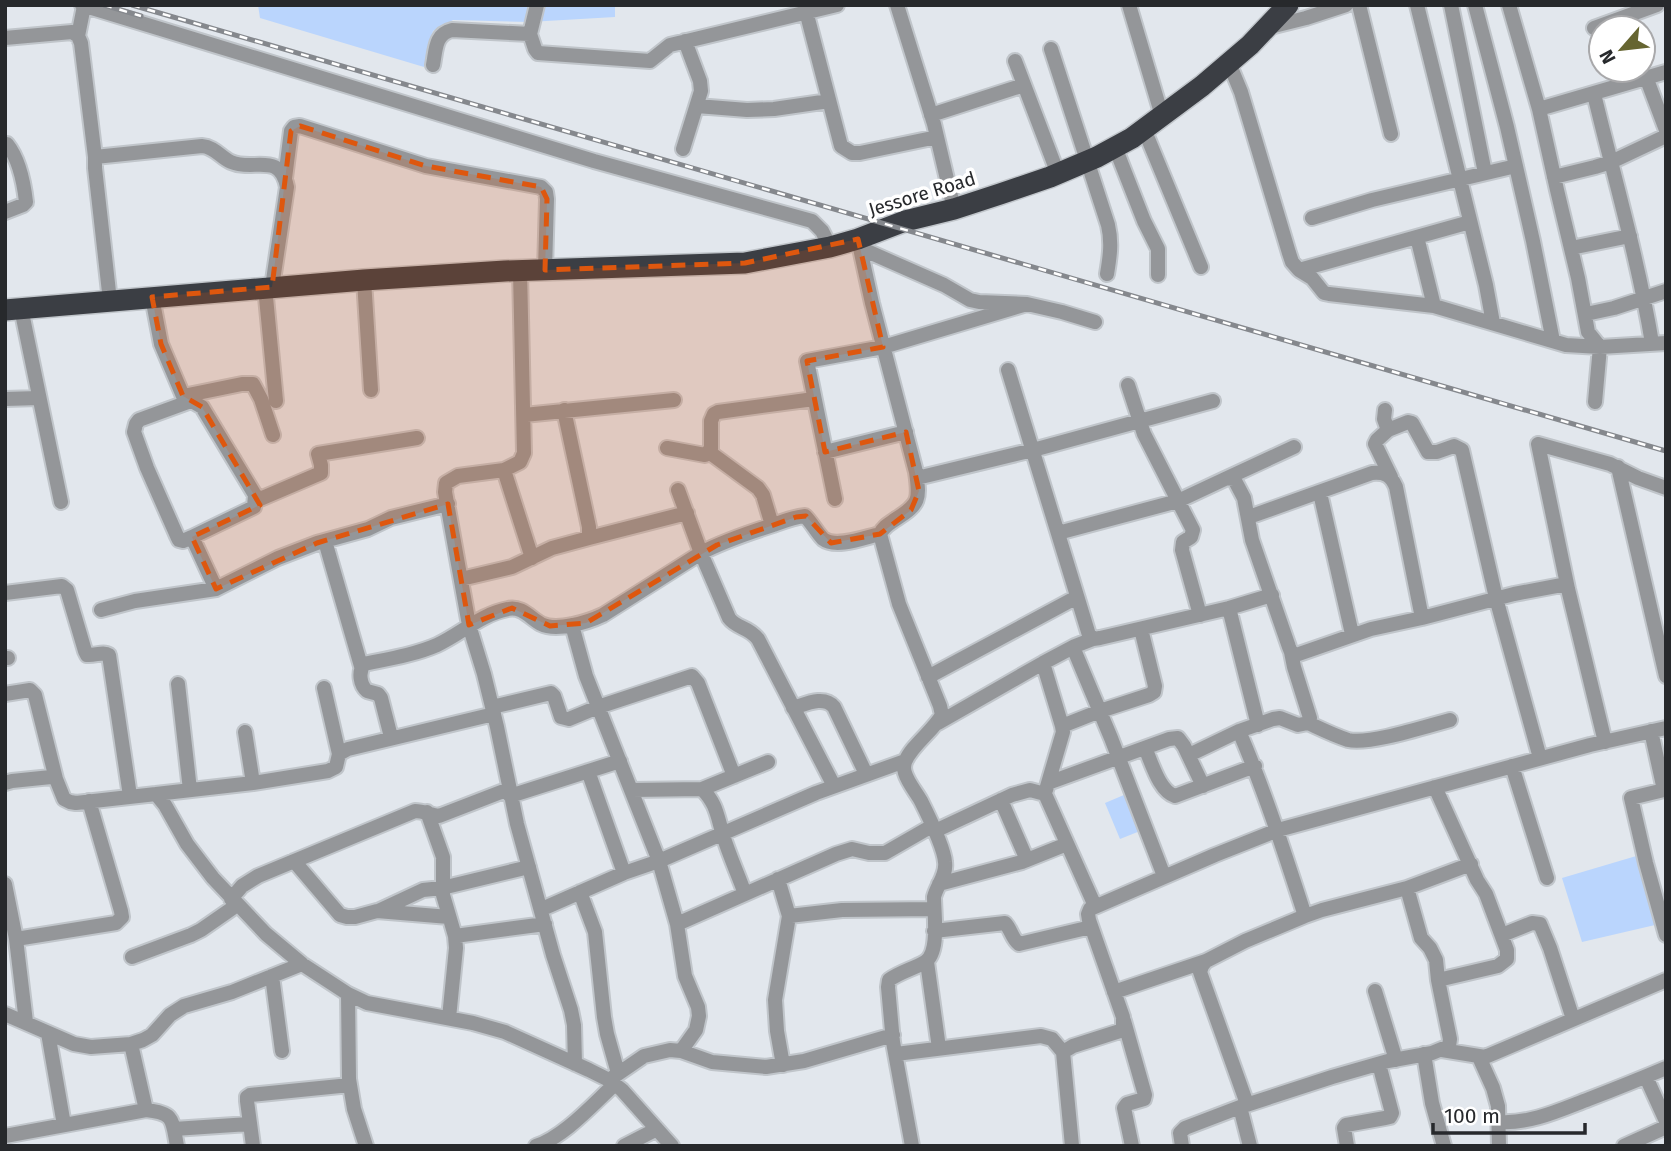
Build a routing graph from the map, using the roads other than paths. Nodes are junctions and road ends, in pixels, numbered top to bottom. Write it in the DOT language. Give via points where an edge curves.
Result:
graph roads {
  1 [pos="537,5"];
  2 [pos="837,5"];
  3 [pos="897,5"];
  4 [pos="1129,5"];
  5 [pos="1288,5"];
  6 [pos="1346,5"];
  7 [pos="1359,5"];
  8 [pos="1417,5"];
  9 [pos="1451,5"];
  10 [pos="1475,5"];
  11 [pos="1509,5"];
  12 [pos="1657,5"];
  13 [pos="83,6"];
  14 [pos="1632,9"];
  15 [pos="806,11"];
  16 [pos="1269,27"];
  17 [pos="530,34"];
  18 [pos="78,36"];
  19 [pos="5,38"];
  20 [pos="685,41"];
  21 [pos="1051,49"];
  22 [pos="1016,61"];
  23 [pos="1229,63"];
  24 [pos="433,65"];
  25 [pos="1623,84"];
  26 [pos="1649,84"];
  27 [pos="1024,85"];
  28 [pos="1594,93"];
  29 [pos="829,101"];
  30 [pos="697,106"];
  31 [pos="1539,109"];
  32 [pos="931,115"];
  33 [pos="1162,116"];
  34 [pos="1144,129"];
  35 [pos="1666,130"];
  36 [pos="1391,134"];
  37 [pos="1666,136"];
  38 [pos="937,137"];
  39 [pos="5,144"];
  40 [pos="1115,147"];
  41 [pos="683,149"];
  42 [pos="95,156"];
  43 [pos="1087,162"];
  44 [pos="1611,162"];
  45 [pos="1516,166"];
  46 [pos="1485,173"];
  47 [pos="1054,175"];
  48 [pos="1554,177"];
  49 [pos="285,178"];
  50 [pos="1460,179"];
  51 [pos="954,209"];
  52 [pos="5,212"];
  53 [pos="1312,218"];
  54 [pos="1470,222"];
  55 [pos="1418,236"];
  56 [pos="1630,236"];
  57 [pos="859,243"];
  58 [pos="830,247"];
  59 [pos="1571,248"];
  60 [pos="1201,267"];
  61 [pos="545,270"];
  62 [pos="1298,270"];
  63 [pos="520,271"];
  64 [pos="1107,274"];
  65 [pos="1158,275"];
  66 [pos="364,280"];
  67 [pos="269,287"];
  68 [pos="1666,291"];
  69 [pos="152,297"];
  70 [pos="1644,299"];
  71 [pos="110,301"];
  72 [pos="1027,304"];
  73 [pos="1434,306"];
  74 [pos="9,308"];
  75 [pos="1586,314"];
  76 [pos="1095,322"];
  77 [pos="1493,323"];
  78 [pos="1553,341"];
  79 [pos="1659,343"];
  80 [pos="883,346"];
  81 [pos="1600,346"];
  82 [pos="1008,370"];
  83 [pos="1128,385"];
  84 [pos="371,390"];
  85 [pos="39,398"];
  86 [pos="5,399"];
  87 [pos="187,399"];
  88 [pos="814,399"];
  89 [pos="674,400"];
  90 [pos="276,401"];
  91 [pos="1213,401"];
  92 [pos="1595,402"];
  93 [pos="564,410"];
  94 [pos="1385,410"];
  95 [pos="524,415"];
  96 [pos="1139,420"];
  97 [pos="1388,430"];
  98 [pos="906,432"];
  99 [pos="273,435"];
  100 [pos="417,438"];
  101 [pos="1294,447"];
  102 [pos="667,449"];
  103 [pos="1033,450"];
  104 [pos="709,452"];
  105 [pos="825,452"];
  106 [pos="1618,467"];
  107 [pos="504,471"];
  108 [pos="1391,477"];
  109 [pos="917,478"];
  110 [pos="1227,478"];
  111 [pos="1666,488"];
  112 [pos="678,490"];
  113 [pos="1320,493"];
  114 [pos="255,495"];
  115 [pos="835,499"];
  116 [pos="1178,501"];
  117 [pos="61,502"];
  118 [pos="448,504"];
  119 [pos="687,513"];
  120 [pos="1249,517"];
  121 [pos="772,525"];
  122 [pos="1058,533"];
  123 [pos="880,534"];
  124 [pos="192,537"];
  125 [pos="589,538"];
  126 [pos="326,541"];
  127 [pos="701,553"];
  128 [pos="532,558"];
  129 [pos="461,579"];
  130 [pos="1567,584"];
  131 [pos="216,589"];
  132 [pos="5,593"];
  133 [pos="1272,595"];
  134 [pos="1077,597"];
  135 [pos="1496,598"];
  136 [pos="1229,608"];
  137 [pos="101,610"];
  138 [pos="1200,615"];
  139 [pos="1422,618"];
  140 [pos="470,625"];
  141 [pos="572,625"];
  142 [pos="1141,629"];
  143 [pos="1352,634"];
  144 [pos="1093,639"];
  145 [pos="1075,646"];
  146 [pos="1291,652"];
  147 [pos="1043,663"];
  148 [pos="361,666"];
  149 [pos="1666,676"];
  150 [pos="928,677"];
  151 [pos="178,684"];
  152 [pos="324,688"];
  153 [pos="5,694"];
  154 [pos="598,707"];
  155 [pos="793,708"];
  156 [pos="493,711"];
  157 [pos="1100,711"];
  158 [pos="1450,720"];
  159 [pos="938,723"];
  160 [pos="1308,723"];
  161 [pos="1258,725"];
  162 [pos="1062,726"];
  163 [pos="1659,730"];
  164 [pos="1239,731"];
  165 [pos="245,732"];
  166 [pos="391,737"];
  167 [pos="1605,742"];
  168 [pos="1145,748"];
  169 [pos="339,754"];
  170 [pos="1189,755"];
  171 [pos="1119,758"];
  172 [pos="1540,758"];
  173 [pos="620,761"];
  174 [pos="905,761"];
  175 [pos="768,762"];
  176 [pos="1255,766"];
  177 [pos="1512,766"];
  178 [pos="587,771"];
  179 [pos="866,774"];
  180 [pos="734,776"];
  181 [pos="56,779"];
  182 [pos="5,783"];
  183 [pos="253,783"];
  184 [pos="834,786"];
  185 [pos="1203,786"];
  186 [pos="1435,788"];
  187 [pos="702,789"];
  188 [pos="1046,789"];
  189 [pos="190,790"];
  190 [pos="632,790"];
  191 [pos="510,792"];
  192 [pos="156,794"];
  193 [pos="130,796"];
  194 [pos="1001,800"];
  195 [pos="89,801"];
  196 [pos="427,812"];
  197 [pos="933,829"];
  198 [pos="1278,830"];
  199 [pos="722,833"];
  200 [pos="1068,844"];
  201 [pos="1027,860"];
  202 [pos="294,861"];
  203 [pos="659,861"];
  204 [pos="1471,864"];
  205 [pos="529,867"];
  206 [pos="624,873"];
  207 [pos="1164,876"];
  208 [pos="1547,878"];
  209 [pos="778,879"];
  210 [pos="5,884"];
  211 [pos="939,884"];
  212 [pos="442,888"];
  213 [pos="1407,888"];
  214 [pos="580,892"];
  215 [pos="745,894"];
  216 [pos="234,902"];
  217 [pos="1095,906"];
  218 [pos="934,909"];
  219 [pos="377,911"];
  220 [pos="543,916"];
  221 [pos="789,916"];
  222 [pos="1305,916"];
  223 [pos="449,917"];
  224 [pos="677,924"];
  225 [pos="1091,926"];
  226 [pos="934,931"];
  227 [pos="1502,934"];
  228 [pos="1666,934"];
  229 [pos="455,936"];
  230 [pos="16,939"];
  231 [pos="132,957"];
  232 [pos="1206,961"];
  233 [pos="927,962"];
  234 [pos="302,964"];
  235 [pos="272,976"];
  236 [pos="1438,980"];
  237 [pos="1666,980"];
  238 [pos="1375,991"];
  239 [pos="1114,992"];
  240 [pos="348,994"];
  241 [pos="5,1014"];
  242 [pos="1123,1017"];
  243 [pos="449,1018"];
  244 [pos="1573,1019"];
  245 [pos="26,1022"];
  246 [pos="48,1033"];
  247 [pos="893,1035"];
  248 [pos="131,1044"];
  249 [pos="939,1048"];
  250 [pos="1442,1050"];
  251 [pos="282,1051"];
  252 [pos="681,1051"];
  253 [pos="1063,1052"];
  254 [pos="895,1054"];
  255 [pos="1424,1054"];
  256 [pos="1479,1057"];
  257 [pos="1396,1060"];
  258 [pos="575,1064"];
  259 [pos="1379,1064"];
  260 [pos="783,1065"];
  261 [pos="1666,1068"];
  262 [pos="1646,1077"];
  263 [pos="614,1079"];
  264 [pos="350,1085"];
  265 [pos="1243,1105"];
  266 [pos="146,1110"];
  267 [pos="1666,1121"];
  268 [pos="1499,1122"];
  269 [pos="249,1124"];
  270 [pos="64,1125"];
  271 [pos="1666,1127"];
  272 [pos="174,1129"];
  273 [pos="657,1129"];
  274 [pos="5,1136"];
  275 [pos="1640,1142"];
  276 [pos="177,1146"];
  277 [pos="253,1146"];
  278 [pos="366,1146"];
  279 [pos="536,1146"];
  280 [pos="624,1146"];
  281 [pos="672,1146"];
  282 [pos="912,1146"];
  283 [pos="1072,1146"];
  284 [pos="1132,1146"];
  285 [pos="1182,1146"];
  286 [pos="1250,1146"];
  287 [pos="1347,1146"];
  288 [pos="1444,1146"];
  289 [pos="1499,1146"];
  290 [pos="1624,1146"];
  1 -- 17 [label="street"];
  2 -- 15 [label="street"];
  3 -- 32 [label="street"];
  4 -- 33 [label="street"];
  5 -- 16 [label="highway, Jessore Road"];
  6 -- 16 [label="street"];
  7 -- 36 [label="street"];
  8 -- 50 [label="street"];
  9 -- 46 [label="street"];
  10 -- 45 [label="street"];
  11 -- 31 [label="street"];
  12 -- 14 [label="street"];
  13 -- 18 [label="street"];
  13 -- 58 [label="street" via="594,161 812,221"];
  15 -- 20 [label="street"];
  15 -- 29 [label="street"];
  16 -- 23 [label="highway, Jessore Road"];
  17 -- 20 [label="street" via="538,53 642,61"];
  17 -- 24 [label="street" via="444,32"];
  18 -- 19 [label="street" via="72,32"];
  18 -- 42 [label="street"];
  20 -- 30 [label="street" via="700,81"];
  21 -- 43 [label="street"];
  22 -- 27 [label="street"];
  23 -- 33 [label="highway, Jessore Road"];
  23 -- 62 [label="street"];
  25 -- 28 [label="street"];
  26 -- 35 [label="street"];
  27 -- 32 [label="street"];
  27 -- 47 [label="street"];
  28 -- 31 [label="street"];
  28 -- 44 [label="street"];
  29 -- 30 [label="street" via="747,110"];
  29 -- 38 [label="street" via="841,146 852,153"];
  30 -- 41 [label="street"];
  31 -- 48 [label="street"];
  32 -- 38 [label="street"];
  33 -- 34 [label="highway, Jessore Road"];
  34 -- 40 [label="highway, Jessore Road"];
  34 -- 60 [label="street"];
  37 -- 44 [label="street"];
  38 -- 51 [label="street"];
  39 -- 52 [label="street" via="15,157 26,202"];
  40 -- 43 [label="highway, Jessore Road"];
  40 -- 65 [label="street" via="1158,249"];
  42 -- 49 [label="street" via="207,146 229,162 272,166"];
  42 -- 71 [label="street"];
  43 -- 47 [label="highway, Jessore Road"];
  43 -- 64 [label="street" via="1111,239"];
  44 -- 48 [label="street"];
  44 -- 56 [label="street"];
  45 -- 46 [label="street"];
  45 -- 78 [label="street"];
  46 -- 50 [label="street"];
  47 -- 51 [label="highway, Jessore Road"];
  48 -- 59 [label="street"];
  49 -- 61 [label="street" via="291,131 300,126 426,166 541,187 547,199"];
  49 -- 67 [label="street"];
  50 -- 53 [label="street"];
  50 -- 54 [label="street"];
  51 -- 57 [label="highway, Jessore Road" via="905,221"];
  54 -- 55 [label="street"];
  54 -- 77 [label="street"];
  55 -- 62 [label="street"];
  55 -- 73 [label="street"];
  56 -- 59 [label="street"];
  56 -- 70 [label="street"];
  57 -- 58 [label="highway, Jessore Road"];
  57 -- 72 [label="street" via="970,300"];
  57 -- 80 [label="street"];
  58 -- 61 [label="highway, Jessore Road" via="745,263"];
  59 -- 75 [label="street"];
  61 -- 63 [label="highway, Jessore Road"];
  62 -- 73 [label="street" via="1324,293"];
  63 -- 66 [label="highway, Jessore Road"];
  63 -- 95 [label="street"];
  66 -- 67 [label="highway, Jessore Road"];
  66 -- 84 [label="street"];
  67 -- 69 [label="highway, Jessore Road"];
  67 -- 90 [label="street"];
  68 -- 70 [label="street"];
  69 -- 71 [label="highway, Jessore Road"];
  69 -- 87 [label="street" via="161,344"];
  70 -- 75 [label="street"];
  70 -- 79 [label="street"];
  71 -- 74 [label="highway, Jessore Road"];
  72 -- 76 [label="street"];
  72 -- 80 [label="street"];
  73 -- 77 [label="street"];
  74 -- 85 [label="street"];
  75 -- 81 [label="street" via="1588,332"];
  77 -- 78 [label="street"];
  78 -- 81 [label="street"];
  79 -- 81 [label="street"];
  80 -- 88 [label="street" via="807,361"];
  80 -- 98 [label="street"];
  81 -- 92 [label="street"];
  82 -- 103 [label="street"];
  83 -- 96 [label="street"];
  85 -- 86 [label="street"];
  85 -- 117 [label="street"];
  87 -- 99 [label="street" via="253,384"];
  87 -- 114 [label="street" via="202,407"];
  87 -- 124 [label="street" via="139,420 134,432 179,540"];
  88 -- 104 [label="street" via="714,414"];
  88 -- 105 [label="street"];
  89 -- 93 [label="street"];
  91 -- 96 [label="street"];
  93 -- 95 [label="street"];
  93 -- 125 [label="street"];
  94 -- 97 [label="street"];
  95 -- 107 [label="street" via="524,453 520,462"];
  96 -- 103 [label="street"];
  96 -- 116 [label="street"];
  97 -- 108 [label="street" via="1375,443"];
  97 -- 135 [label="street" via="1408,422 1428,452 1454,446 1462,450"];
  98 -- 105 [label="street"];
  98 -- 109 [label="street"];
  100 -- 114 [label="street" via="318,454 321,473 260,499"];
  101 -- 110 [label="street"];
  102 -- 104 [label="street"];
  103 -- 109 [label="street"];
  103 -- 122 [label="street"];
  104 -- 121 [label="street" via="758,488"];
  105 -- 115 [label="street"];
  106 -- 111 [label="street"];
  106 -- 130 [label="street" via="1538,444"];
  106 -- 149 [label="street"];
  107 -- 118 [label="street" via="452,478 446,483"];
  107 -- 128 [label="street"];
  108 -- 113 [label="street" via="1373,473"];
  108 -- 139 [label="street"];
  109 -- 123 [label="street" via="917,502"];
  110 -- 116 [label="street"];
  110 -- 120 [label="street" via="1234,479"];
  112 -- 119 [label="street"];
  113 -- 120 [label="street"];
  113 -- 143 [label="street"];
  114 -- 124 [label="street" via="254,507"];
  116 -- 122 [label="street"];
  116 -- 138 [label="street" via="1193,530 1182,550"];
  118 -- 126 [label="street"];
  118 -- 129 [label="street"];
  119 -- 125 [label="street"];
  119 -- 127 [label="street"];
  120 -- 133 [label="street" via="1252,540"];
  121 -- 123 [label="street" via="805,516 831,543"];
  121 -- 127 [label="street"];
  122 -- 134 [label="street"];
  123 -- 150 [label="street" via="899,604"];
  124 -- 131 [label="street"];
  125 -- 128 [label="street"];
  126 -- 131 [label="street"];
  126 -- 148 [label="street"];
  127 -- 141 [label="street" via="603,615"];
  127 -- 155 [label="street" via="729,618 758,639"];
  128 -- 129 [label="street"];
  129 -- 140 [label="street"];
  130 -- 135 [label="street"];
  130 -- 167 [label="street"];
  131 -- 137 [label="street"];
  132 -- 193 [label="street" via="62,586 87,655 109,655"];
  133 -- 136 [label="street"];
  133 -- 146 [label="street"];
  134 -- 144 [label="street"];
  134 -- 150 [label="street"];
  135 -- 139 [label="street"];
  135 -- 172 [label="street"];
  136 -- 138 [label="street"];
  136 -- 161 [label="street"];
  138 -- 142 [label="street"];
  139 -- 143 [label="street"];
  140 -- 141 [label="street" via="512,608 543,625"];
  140 -- 148 [label="street" via="433,647"];
  140 -- 156 [label="street"];
  141 -- 154 [label="street"];
  142 -- 144 [label="street"];
  142 -- 157 [label="street" via="1154,692"];
  143 -- 146 [label="street" via="1300,654"];
  144 -- 145 [label="street"];
  145 -- 147 [label="street"];
  145 -- 157 [label="street"];
  146 -- 160 [label="street"];
  147 -- 159 [label="street"];
  147 -- 162 [label="street"];
  148 -- 166 [label="street" via="365,689 381,698"];
  150 -- 159 [label="street" via="942,715"];
  151 -- 189 [label="street"];
  152 -- 169 [label="street"];
  153 -- 181 [label="street" via="30,690 35,695"];
  154 -- 156 [label="street" via="565,719 554,696 546,693"];
  154 -- 173 [label="street"];
  154 -- 180 [label="street" via="692,676"];
  155 -- 179 [label="street" via="831,702"];
  155 -- 184 [label="street"];
  156 -- 166 [label="street"];
  156 -- 191 [label="street"];
  157 -- 162 [label="street"];
  157 -- 171 [label="street"];
  158 -- 160 [label="street" via="1356,741"];
  159 -- 174 [label="street"];
  160 -- 161 [label="street" via="1298,725 1280,718"];
  161 -- 164 [label="street"];
  162 -- 188 [label="street"];
  163 -- 167 [label="street"];
  163 -- 228 [label="street" via="1664,790 1632,798"];
  164 -- 170 [label="street"];
  164 -- 176 [label="street"];
  165 -- 183 [label="street"];
  166 -- 169 [label="street"];
  167 -- 172 [label="street"];
  168 -- 170 [label="street" via="1178,738"];
  168 -- 171 [label="street"];
  168 -- 185 [label="street" via="1170,795"];
  169 -- 183 [label="street" via="334,770"];
  170 -- 185 [label="street"];
  171 -- 188 [label="street"];
  171 -- 207 [label="street"];
  172 -- 177 [label="street"];
  173 -- 178 [label="street"];
  173 -- 190 [label="street"];
  174 -- 179 [label="street"];
  174 -- 197 [label="street" via="904,770"];
  175 -- 180 [label="street"];
  176 -- 185 [label="street"];
  176 -- 198 [label="street"];
  177 -- 186 [label="street"];
  177 -- 208 [label="street"];
  178 -- 191 [label="street"];
  178 -- 206 [label="street"];
  179 -- 184 [label="street"];
  180 -- 187 [label="street"];
  181 -- 182 [label="street"];
  181 -- 195 [label="street" via="64,799"];
  183 -- 189 [label="street"];
  184 -- 199 [label="street"];
  186 -- 198 [label="street"];
  186 -- 204 [label="street"];
  187 -- 190 [label="street"];
  187 -- 199 [label="street" via="714,804"];
  188 -- 194 [label="street"];
  188 -- 200 [label="street"];
  189 -- 192 [label="street"];
  190 -- 203 [label="street"];
  191 -- 196 [label="street" via="439,816"];
  191 -- 205 [label="street"];
  192 -- 193 [label="street"];
  192 -- 216 [label="street" via="187,844"];
  193 -- 195 [label="street"];
  194 -- 197 [label="street"];
  194 -- 201 [label="street"];
  195 -- 230 [label="street" via="120,921"];
  196 -- 202 [label="street" via="415,811"];
  196 -- 212 [label="street" via="443,857"];
  197 -- 209 [label="street" via="885,853 852,849"];
  197 -- 211 [label="street" via="946,862"];
  198 -- 207 [label="street"];
  198 -- 222 [label="street"];
  199 -- 203 [label="street"];
  199 -- 215 [label="street"];
  200 -- 201 [label="street"];
  200 -- 217 [label="street"];
  201 -- 211 [label="street"];
  202 -- 216 [label="street" via="249,881"];
  202 -- 219 [label="street" via="340,915 347,918"];
  203 -- 206 [label="street"];
  203 -- 224 [label="street"];
  204 -- 213 [label="street"];
  204 -- 227 [label="street"];
  205 -- 212 [label="street"];
  205 -- 220 [label="street"];
  206 -- 214 [label="street"];
  207 -- 217 [label="street"];
  209 -- 215 [label="street"];
  209 -- 221 [label="street"];
  210 -- 230 [label="street"];
  211 -- 218 [label="street"];
  212 -- 219 [label="street" via="423,890"];
  212 -- 223 [label="street"];
  213 -- 222 [label="street"];
  213 -- 236 [label="street" via="1421,938 1436,960"];
  214 -- 220 [label="street"];
  214 -- 263 [label="street" via="595,932"];
  215 -- 224 [label="street"];
  216 -- 231 [label="street" via="201,930"];
  216 -- 234 [label="street"];
  217 -- 225 [label="street" via="1088,914"];
  218 -- 221 [label="street"];
  218 -- 226 [label="street"];
  219 -- 223 [label="street"];
  220 -- 229 [label="street"];
  220 -- 258 [label="street" via="571,1010"];
  221 -- 260 [label="street" via="775,1000"];
  222 -- 232 [label="street"];
  223 -- 229 [label="street"];
  224 -- 252 [label="street" via="685,976 699,1016 696,1030"];
  225 -- 226 [label="street" via="1019,944 1005,923"];
  225 -- 239 [label="street"];
  226 -- 233 [label="street" via="935,945"];
  227 -- 236 [label="street" via="1507,950 1503,963"];
  227 -- 244 [label="street" via="1540,923"];
  229 -- 243 [label="street"];
  230 -- 245 [label="street"];
  232 -- 239 [label="street"];
  232 -- 265 [label="street" via="1200,972"];
  233 -- 247 [label="street" via="889,980"];
  233 -- 249 [label="street"];
  234 -- 235 [label="street"];
  234 -- 240 [label="street"];
  235 -- 248 [label="street" via="184,1006 152,1035"];
  235 -- 251 [label="street"];
  236 -- 250 [label="street" via="1450,1039"];
  237 -- 244 [label="street"];
  238 -- 257 [label="street"];
  239 -- 242 [label="street"];
  240 -- 243 [label="street" via="367,1003"];
  240 -- 264 [label="street"];
  241 -- 245 [label="street"];
  242 -- 253 [label="street" via="1123,1030"];
  242 -- 284 [label="street" via="1145,1095 1124,1108"];
  243 -- 258 [label="street" via="505,1032"];
  244 -- 256 [label="street"];
  245 -- 246 [label="street"];
  246 -- 248 [label="street" via="91,1047"];
  246 -- 270 [label="street"];
  247 -- 254 [label="street"];
  247 -- 260 [label="street"];
  248 -- 266 [label="street"];
  249 -- 253 [label="street" via="1041,1036 1052,1039"];
  249 -- 254 [label="street"];
  250 -- 255 [label="street"];
  250 -- 256 [label="street"];
  252 -- 260 [label="street" via="731,1065"];
  252 -- 263 [label="street" via="644,1056"];
  253 -- 283 [label="street"];
  254 -- 282 [label="street"];
  255 -- 257 [label="street"];
  255 -- 288 [label="street"];
  256 -- 268 [label="street" via="1495,1097"];
  257 -- 259 [label="street"];
  258 -- 263 [label="street"];
  259 -- 265 [label="street"];
  259 -- 287 [label="street" via="1392,1113 1346,1125"];
  261 -- 262 [label="street"];
  262 -- 267 [label="street"];
  262 -- 268 [label="street" via="1530,1121"];
  263 -- 273 [label="street"];
  263 -- 279 [label="street" via="561,1132"];
  264 -- 269 [label="street" via="250,1095"];
  264 -- 278 [label="street"];
  265 -- 285 [label="street" via="1181,1130"];
  265 -- 286 [label="street"];
  266 -- 270 [label="street"];
  266 -- 272 [label="street" via="163,1112"];
  268 -- 289 [label="street"];
  269 -- 272 [label="street"];
  269 -- 277 [label="street"];
  270 -- 274 [label="street"];
  271 -- 275 [label="street"];
  272 -- 276 [label="street"];
  273 -- 280 [label="street"];
  273 -- 281 [label="street"];
  275 -- 290 [label="street"];
}
